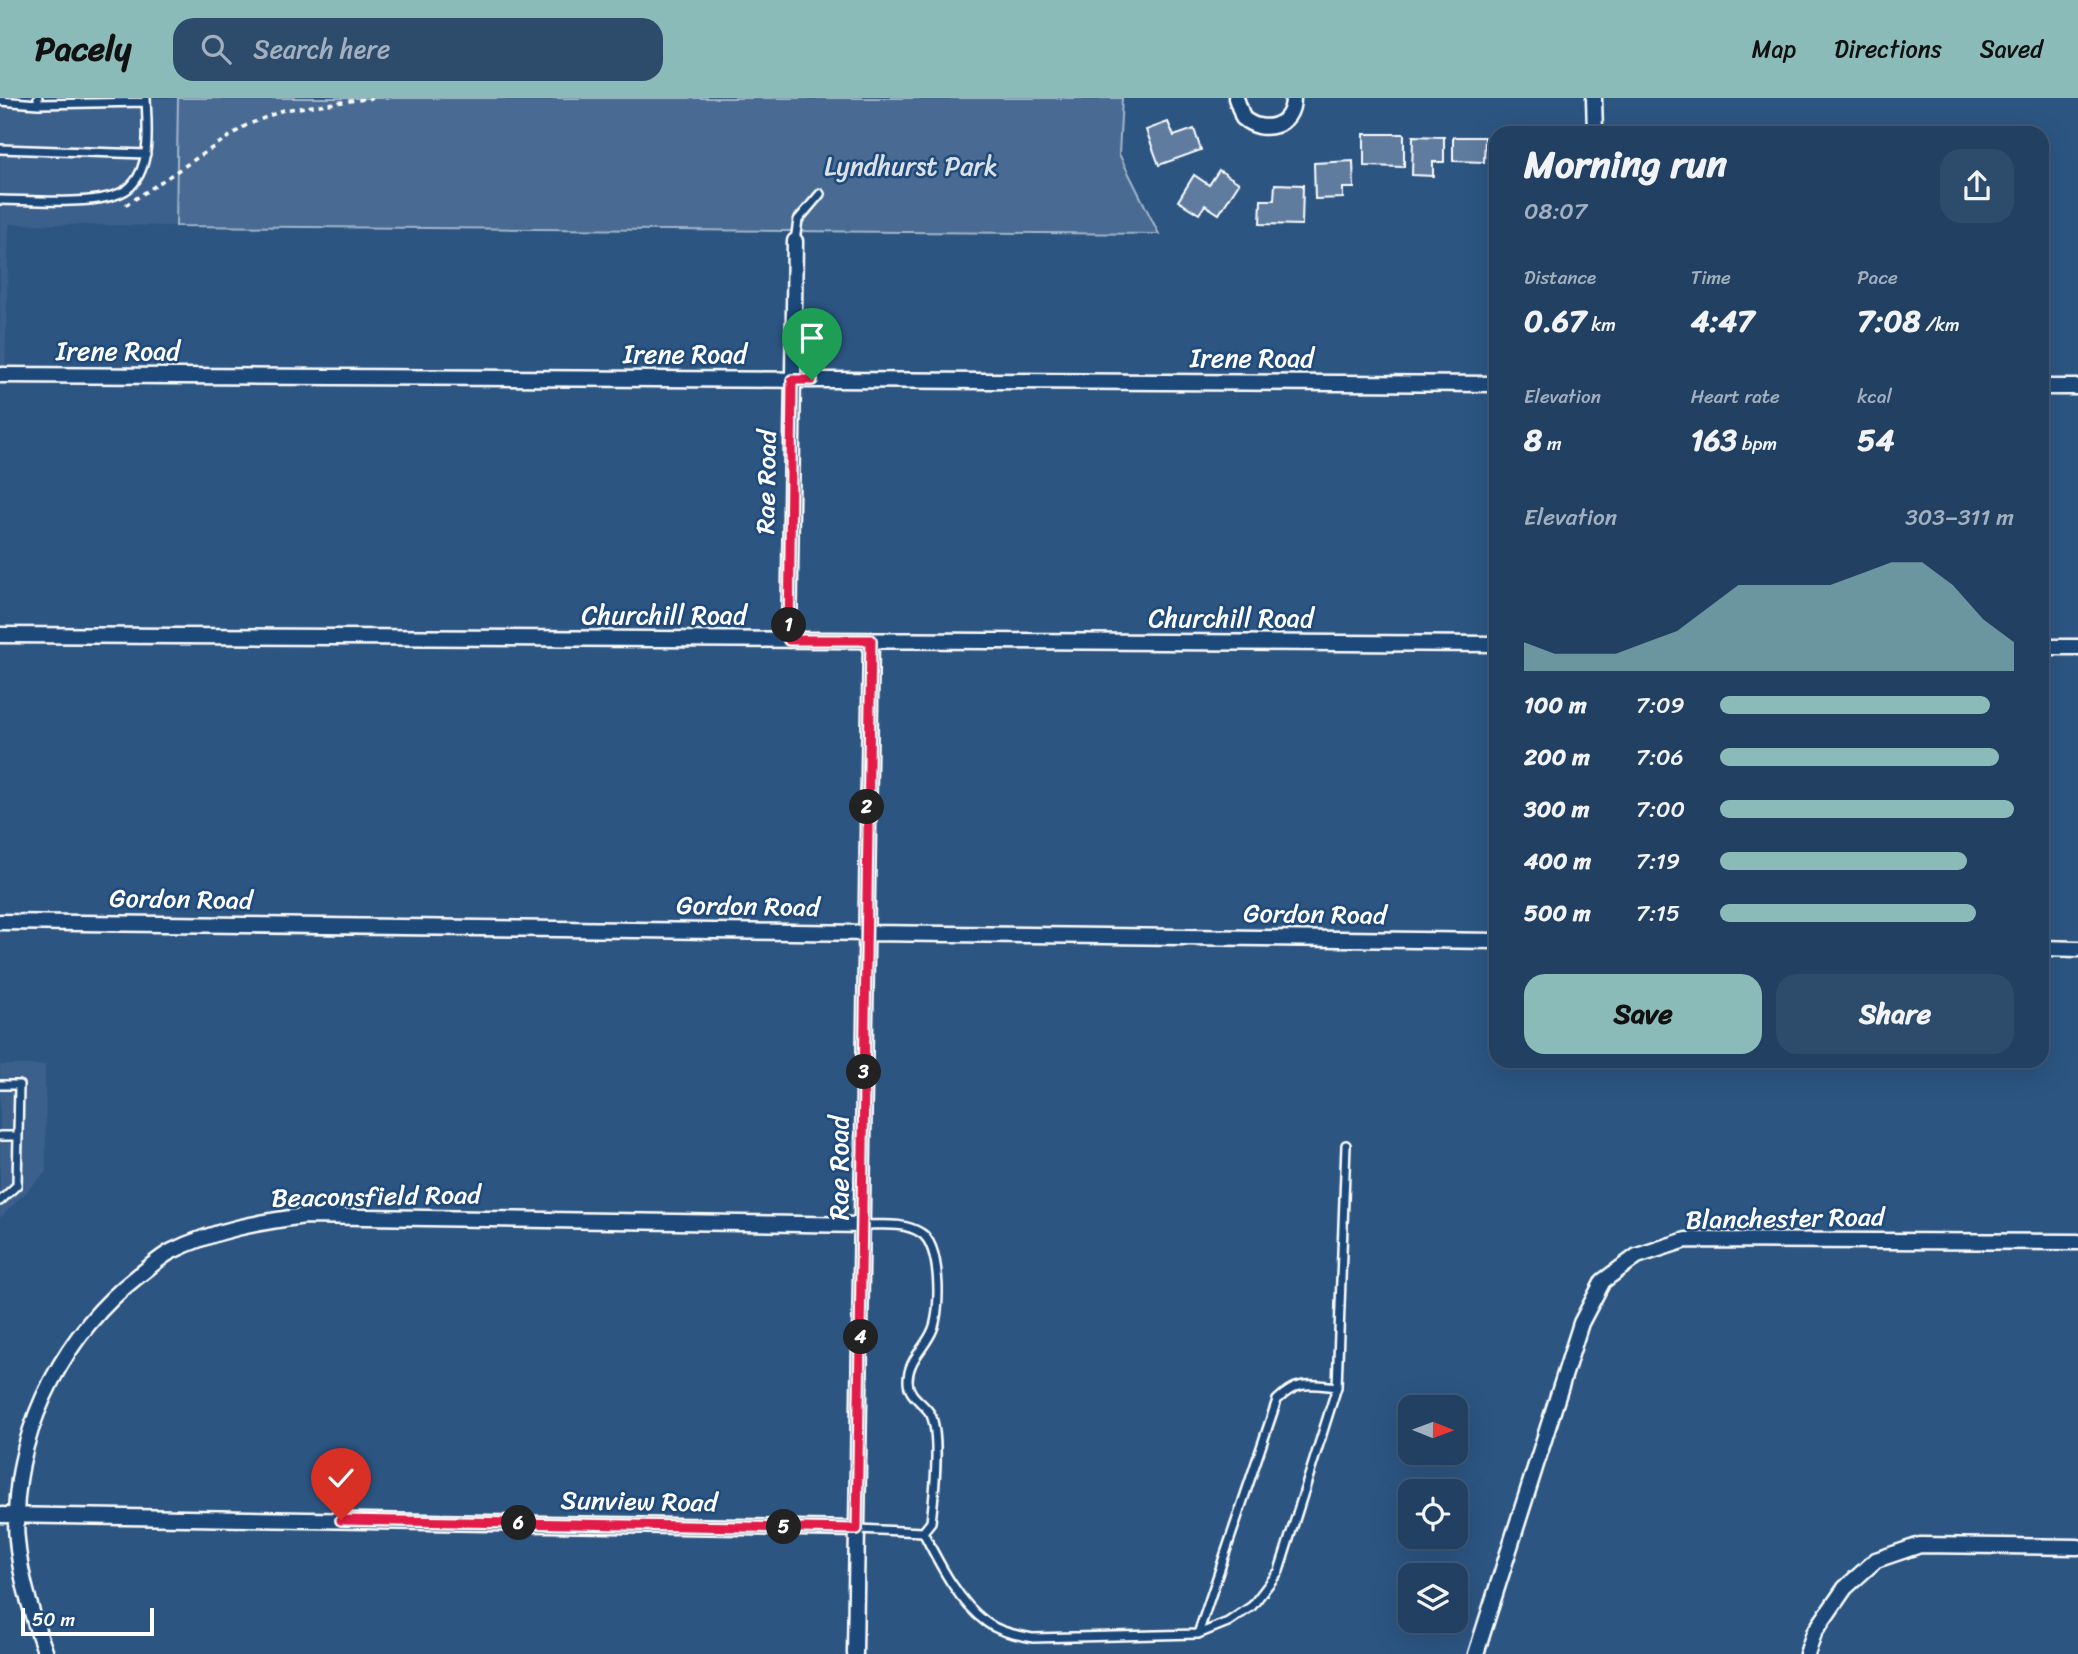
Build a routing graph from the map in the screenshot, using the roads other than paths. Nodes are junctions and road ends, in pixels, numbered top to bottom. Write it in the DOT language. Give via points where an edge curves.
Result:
graph roads {
  1 [pos="1236,98"];
  2 [pos="1293,98"];
  3 [pos="1594,98"];
  4 [pos="146,100"];
  5 [pos="0,101"];
  6 [pos="38,101"];
  7 [pos="1595,126"];
  8 [pos="0,149"];
  9 [pos="146,154"];
  10 [pos="820,194"];
  11 [pos="0,200"];
  12 [pos="795,241"];
  13 [pos="0,375"];
  14 [pos="792,380"];
  15 [pos="1489,384"];
  16 [pos="2049,387"];
  17 [pos="2078,387"];
  18 [pos="0,635"];
  19 [pos="789,640"];
  20 [pos="871,640"];
  21 [pos="1489,644"];
  22 [pos="2049,647"];
  23 [pos="2078,647"];
  24 [pos="0,922"];
  25 [pos="864,932"];
  26 [pos="1489,941"];
  27 [pos="2049,948"];
  28 [pos="2078,949"];
  29 [pos="0,1085"];
  30 [pos="0,1136"];
  31 [pos="18,1136"];
  32 [pos="1346,1145"];
  33 [pos="0,1201"];
  34 [pos="864,1224"];
  35 [pos="2078,1242"];
  36 [pos="1337,1387"];
  37 [pos="0,1515"];
  38 [pos="16,1515"];
  39 [pos="857,1529"];
  40 [pos="923,1532"];
  41 [pos="2078,1547"];
  42 [pos="1198,1634"];
  43 [pos="46,1654"];
  44 [pos="855,1654"];
  45 [pos="1476,1654"];
  46 [pos="1807,1654"];
  1 -- 2 [label="street" via="1243,118 1259,128 1285,120"];
  3 -- 7 [label="street"];
  4 -- 6 [label="lane"];
  4 -- 9 [label="lane"];
  5 -- 6 [label="lane"];
  8 -- 9 [label="lane"];
  9 -- 11 [label="lane" via="132,186 109,199"];
  10 -- 12 [label="lane" via="798,220"];
  12 -- 14 [label="street, Rae Road"];
  13 -- 14 [label="street, Irene Road"];
  14 -- 15 [label="street, Irene Road"];
  14 -- 19 [label="street, Rae Road"];
  16 -- 17 [label="street"];
  18 -- 19 [label="street, Churchill Road"];
  19 -- 20 [label="street, Churchill Road"];
  20 -- 21 [label="street, Churchill Road"];
  20 -- 25 [label="street, Rae Road"];
  22 -- 23 [label="street"];
  24 -- 25 [label="street, Gordon Road"];
  25 -- 26 [label="street, Gordon Road"];
  25 -- 34 [label="street, Rae Road"];
  27 -- 28 [label="street"];
  29 -- 31 [label="lane" via="19,1085"];
  30 -- 31 [label="lane"];
  31 -- 33 [label="lane" via="17,1185"];
  32 -- 36 [label="lane"];
  34 -- 38 [label="street, Beaconsfield Road" via="305,1216 246,1223 170,1252 106,1301 55,1372 39,1407 26,1447"];
  34 -- 39 [label="street, Rae Road"];
  34 -- 40 [label="lane" via="905,1226 924,1234 935,1256 938,1297 933,1328 910,1362 908,1384 930,1414 934,1433 931,1522"];
  35 -- 45 [label="street, Blanchester Road" via="1686,1240 1637,1256 1603,1281 1581,1323"];
  36 -- 42 [label="lane" via="1279,1571 1252,1606"];
  36 -- 42 [label="lane" via="1291,1386 1277,1401"];
  37 -- 38 [label="street, Sunview Road"];
  38 -- 39 [label="street, Sunview Road"];
  38 -- 43 [label="street, Beaconsfield Road" via="26,1598"];
  39 -- 40 [label="lane"];
  39 -- 44 [label="street, Rae Road"];
  40 -- 42 [label="lane" via="941,1570 985,1622 1009,1633 1033,1638"];
  41 -- 46 [label="street" via="1920,1545 1876,1560 1845,1588 1814,1633"];
}
